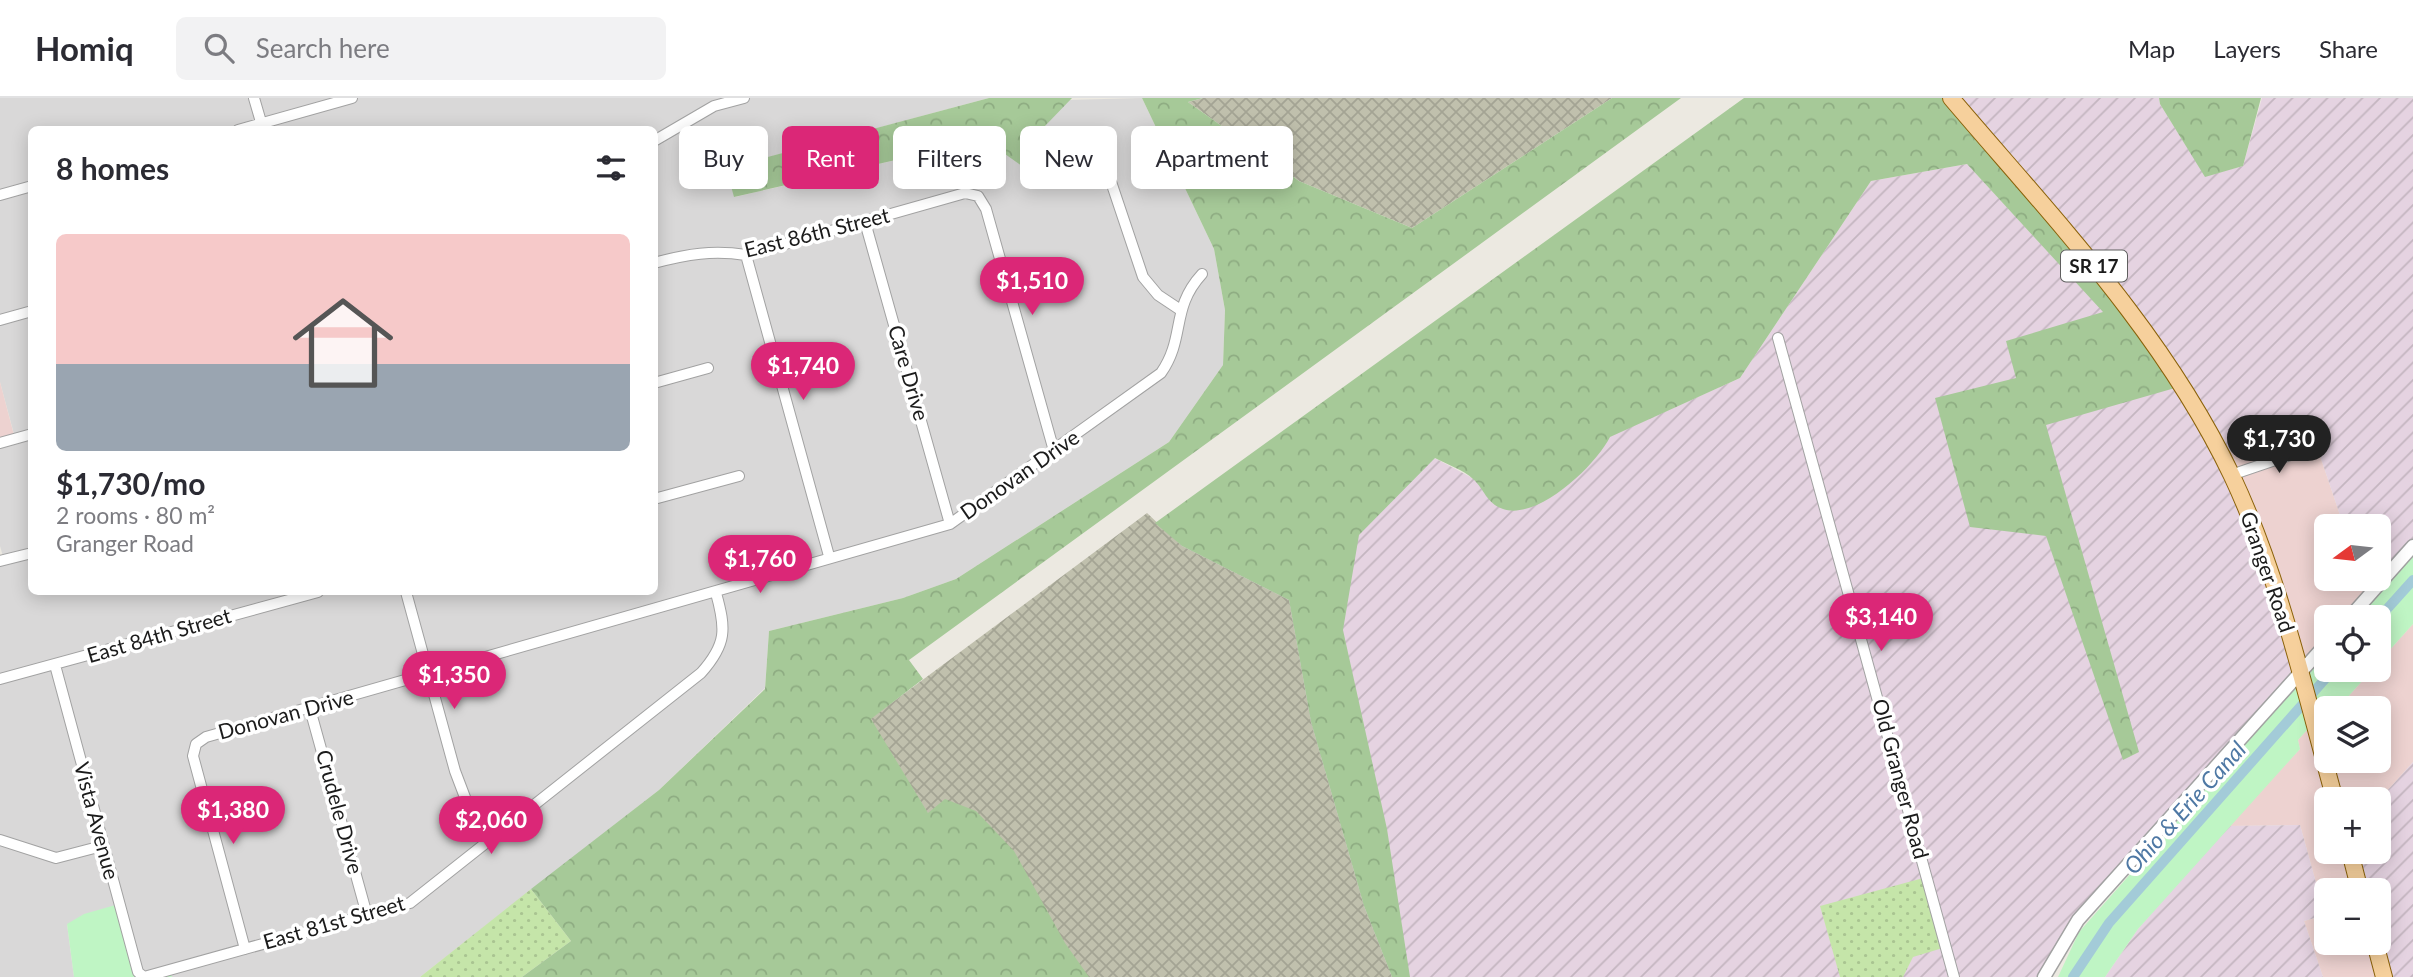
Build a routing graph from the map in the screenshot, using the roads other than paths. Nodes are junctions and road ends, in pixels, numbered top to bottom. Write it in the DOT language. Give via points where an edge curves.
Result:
graph roads {
  1 [pos="254,98"];
  2 [pos="352,98"];
  3 [pos="744,98"];
  4 [pos="1951,98"];
  5 [pos="713,102"];
  6 [pos="262,126"];
  7 [pos="658,138"];
  8 [pos="28,187"];
  9 [pos="1113,189"];
  10 [pos="0,195"];
  11 [pos="865,222"];
  12 [pos="746,255"];
  13 [pos="658,262"];
  14 [pos="1202,274"];
  15 [pos="1179,309"];
  16 [pos="28,313"];
  17 [pos="0,320"];
  18 [pos="1778,338"];
  19 [pos="708,368"];
  20 [pos="658,382"];
  21 [pos="28,435"];
  22 [pos="0,443"];
  23 [pos="2317,446"];
  24 [pos="1054,451"];
  25 [pos="2231,475"];
  26 [pos="739,476"];
  27 [pos="658,498"];
  28 [pos="950,524"];
  29 [pos="2413,546"];
  30 [pos="28,554"];
  31 [pos="829,556"];
  32 [pos="0,561"];
  33 [pos="716,593"];
  34 [pos="307,595"];
  35 [pos="408,595"];
  36 [pos="2361,605"];
  37 [pos="2314,662"];
  38 [pos="55,665"];
  39 [pos="429,675"];
  40 [pos="0,679"];
  41 [pos="2302,681"];
  42 [pos="310,709"];
  43 [pos="2331,787"];
  44 [pos="492,836"];
  45 [pos="0,840"];
  46 [pos="102,846"];
  47 [pos="367,915"];
  48 [pos="245,949"];
  49 [pos="2378,955"];
  50 [pos="140,976"];
  51 [pos="1954,977"];
  52 [pos="2044,977"];
  53 [pos="2384,977"];
  1 -- 6 [label="street"];
  2 -- 6 [label="street"];
  3 -- 5 [label="street"];
  4 -- 25 [label="main road, Granger Road / SR 17" via="2111,285 2182,386"];
  5 -- 7 [label="street"];
  8 -- 10 [label="street"];
  9 -- 15 [label="street" via="1143,277"];
  11 -- 12 [label="street, East 86th Street"];
  11 -- 24 [label="street, East 86th Street" via="965,193 978,196 986,209"];
  11 -- 28 [label="street, Care Drive"];
  12 -- 13 [label="street, East 86th Street" via="691,253"];
  12 -- 31 [label="street"];
  14 -- 15 [label="street, Donovan Drive"];
  15 -- 24 [label="street, Donovan Drive" via="1171,358 1161,373"];
  16 -- 17 [label="street"];
  18 -- 51 [label="street, Old Granger Road"];
  19 -- 20 [label="street"];
  21 -- 22 [label="street"];
  23 -- 25 [label="street"];
  24 -- 28 [label="street, Donovan Drive"];
  25 -- 41 [label="main road, Granger Road / SR 17" via="2262,550"];
  26 -- 27 [label="street"];
  28 -- 31 [label="street, Donovan Drive"];
  29 -- 36 [label="street"];
  30 -- 32 [label="street"];
  31 -- 33 [label="street, Donovan Drive"];
  33 -- 39 [label="street, Donovan Drive"];
  33 -- 44 [label="street, East 81st Street" via="724,622 715,658"];
  34 -- 38 [label="street, East 84th Street"];
  35 -- 39 [label="street"];
  37 -- 41 [label="street"];
  38 -- 40 [label="street, East 84th Street"];
  38 -- 46 [label="street, Vista Avenue"];
  39 -- 42 [label="street, Donovan Drive"];
  39 -- 44 [label="street" via="466,800"];
  41 -- 43 [label="main road, Granger Road / SR 17"];
  41 -- 52 [label="street" via="2078,920"];
  42 -- 47 [label="street, Crudele Drive"];
  42 -- 48 [label="street, Donovan Drive" via="206,737 196,744 193,756"];
  44 -- 47 [label="street, East 81st Street" via="410,903"];
  45 -- 46 [label="street" via="56,858"];
  46 -- 50 [label="street, Vista Avenue"];
  47 -- 48 [label="street, East 81st Street"];
  48 -- 50 [label="street, East 81st Street"];
  49 -- 53 [label="main road"];
}
